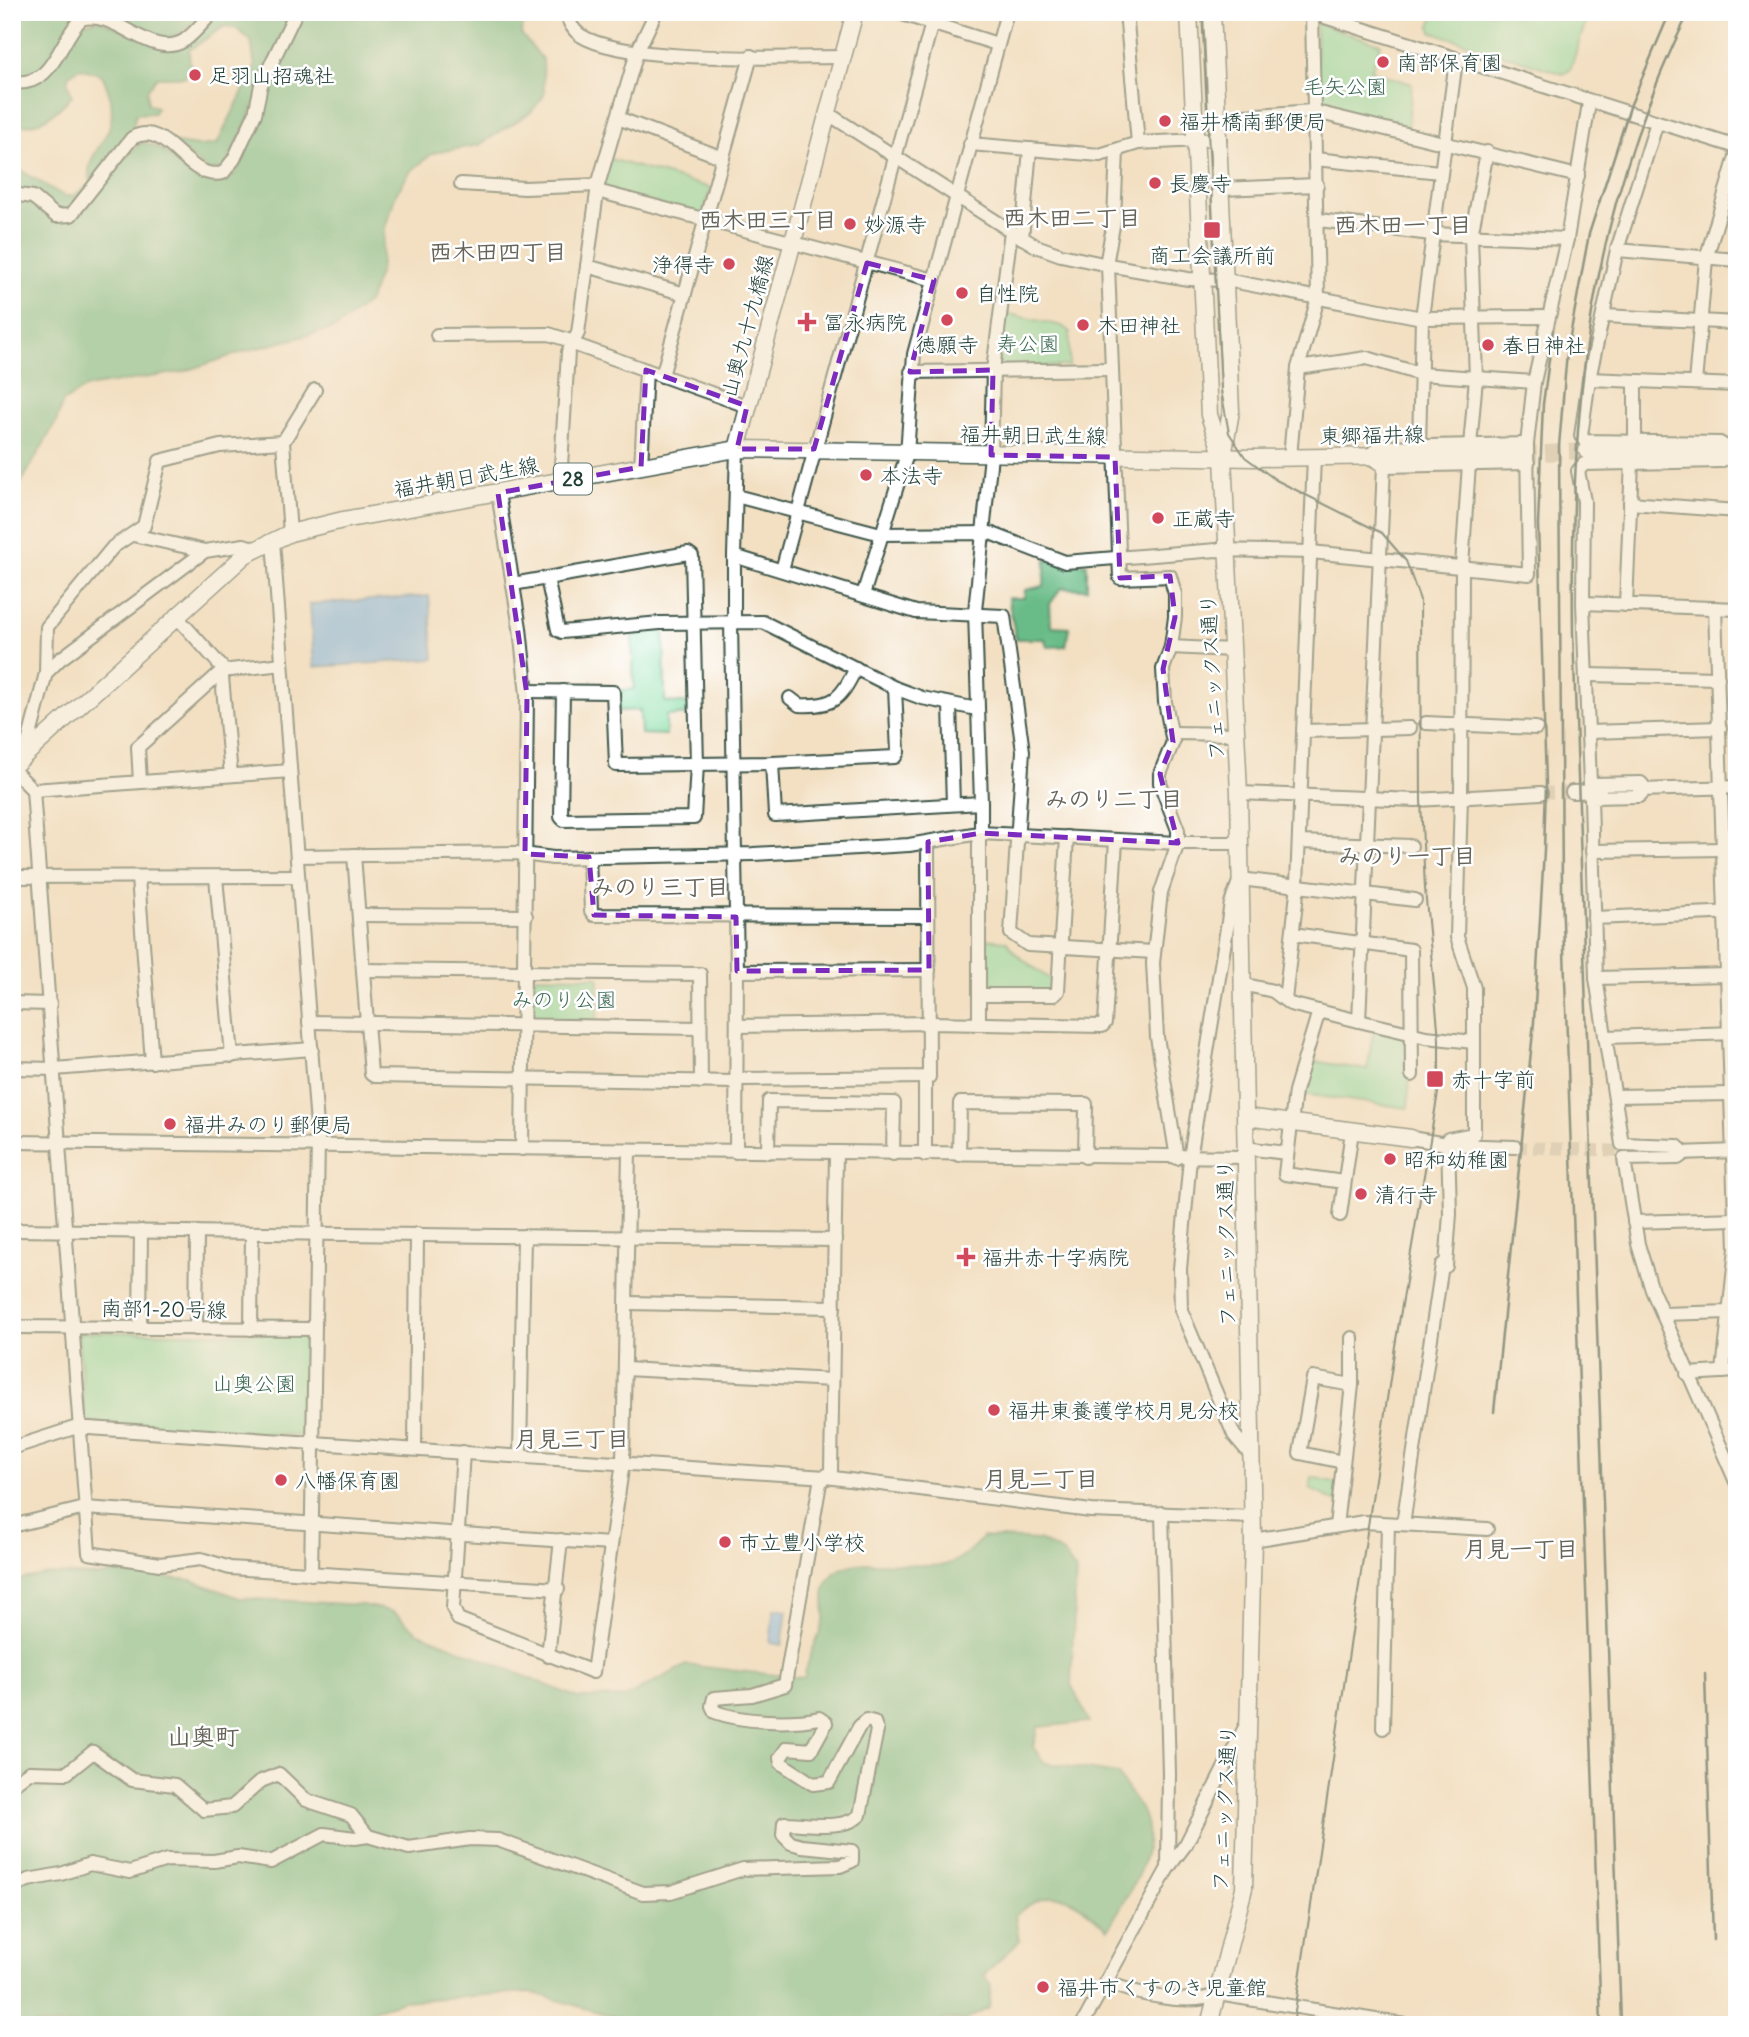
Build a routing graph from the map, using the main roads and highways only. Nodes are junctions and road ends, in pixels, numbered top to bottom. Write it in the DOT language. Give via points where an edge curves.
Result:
graph roads {
  1 [pos="855,12"];
  2 [pos="1189,12"];
  3 [pos="1212,12"];
  4 [pos="737,449"];
  5 [pos="1587,452"];
  6 [pos="1737,453"];
  7 [pos="1525,454"];
  8 [pos="1223,457"];
  9 [pos="12,768"];
  10 [pos="1245,1117"];
  11 [pos="1411,1138"];
  12 [pos="1209,2025"];
  1 -- 4 [label="main road, 山奥九十九橋線"];
  2 -- 8 [label="main road, フェニックス通り" via="1209,415"];
  3 -- 8 [label="main road, フェニックス通り" via="1231,411"];
  4 -- 8 [label="main road, 福井朝日武生線 / 28"];
  4 -- 9 [label="main road, 福井朝日武生線 / 28" via="290,533 256,549"];
  5 -- 6 [label="main road"];
  7 -- 8 [label="main road, 東郷福井線"];
  8 -- 10 [label="main road, フェニックス通り" via="1239,793"];
  10 -- 11 [label="main road"];
  10 -- 12 [label="main road, フェニックス通り" via="1253,1540 1244,1888"];
}
